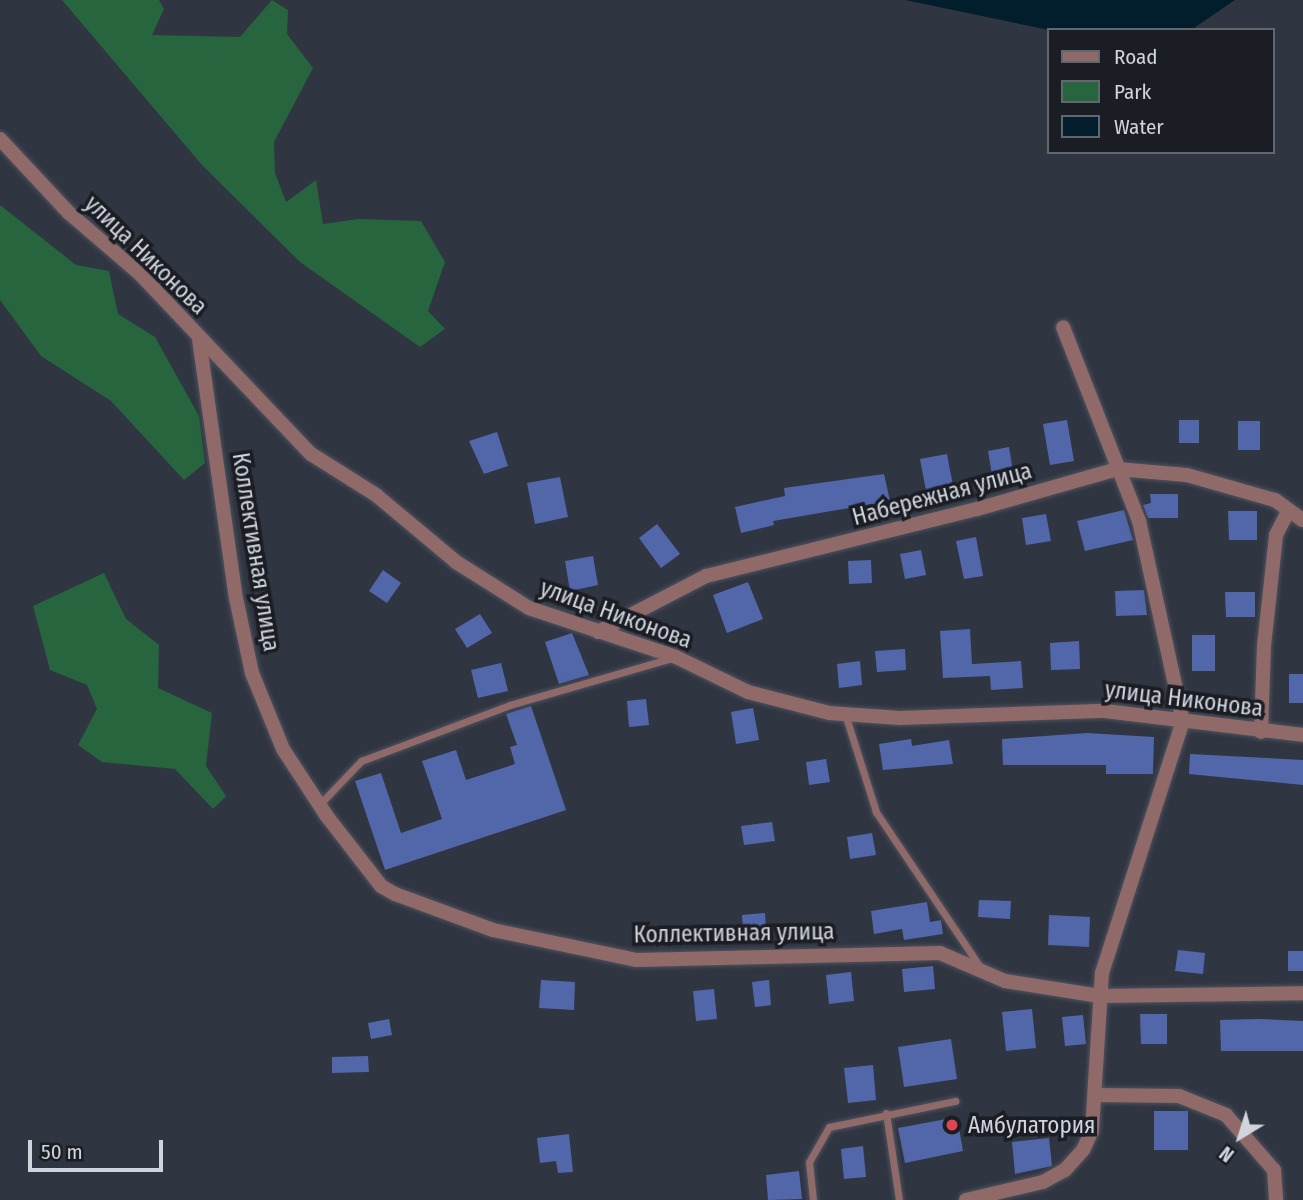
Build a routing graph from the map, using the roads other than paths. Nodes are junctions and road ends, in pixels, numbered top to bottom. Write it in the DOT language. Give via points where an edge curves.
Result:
graph roads {
  1 [pos="0,139"];
  2 [pos="1063,327"];
  3 [pos="199,339"];
  4 [pos="1117,469"];
  5 [pos="1288,511"];
  6 [pos="1303,520"];
  7 [pos="598,632"];
  8 [pos="676,657"];
  9 [pos="845,714"];
  10 [pos="1183,721"];
  11 [pos="1261,732"];
  12 [pos="1303,736"];
  13 [pos="319,805"];
  14 [pos="983,972"];
  15 [pos="1303,993"];
  16 [pos="1100,996"];
  17 [pos="1096,1095"];
  18 [pos="955,1101"];
  19 [pos="886,1113"];
  20 [pos="813,1200"];
  21 [pos="900,1200"];
  22 [pos="966,1200"];
  23 [pos="1276,1200"];
  1 -- 3 [label="street, улица Никонова" via="69,213 140,274"];
  2 -- 4 [label="street"];
  3 -- 7 [label="street, улица Никонова" via="311,454 376,495 456,562 529,608"];
  3 -- 13 [label="street, Коллективная улица" via="236,598 252,673 283,749"];
  4 -- 5 [label="street, Набережная улица" via="1187,475 1275,500"];
  4 -- 7 [label="street, Набережная улица" via="964,513 706,576"];
  4 -- 10 [label="street" via="1139,521"];
  5 -- 6 [label="street, Набережная улица"];
  5 -- 11 [label="street" via="1276,535 1264,646"];
  7 -- 8 [label="street, улица Никонова"];
  8 -- 9 [label="street, улица Никонова" via="748,692"];
  8 -- 13 [label="lane" via="510,705 361,761"];
  9 -- 10 [label="street, улица Никонова" via="900,718 1105,711"];
  9 -- 14 [label="lane" via="876,812"];
  10 -- 11 [label="street, улица Никонова"];
  10 -- 16 [label="street" via="1102,973"];
  11 -- 12 [label="street, улица Никонова"];
  13 -- 14 [label="street, Коллективная улица" via="381,886 493,930 636,960 940,954"];
  14 -- 16 [label="street, Коллективная улица" via="1005,981"];
  15 -- 16 [label="street, Коллективная улица"];
  16 -- 17 [label="street"];
  17 -- 22 [label="street" via="1092,1131 1065,1170 1043,1182"];
  17 -- 23 [label="street" via="1179,1096 1226,1115 1274,1170"];
  18 -- 19 [label="lane"];
  19 -- 20 [label="lane" via="841,1121 820,1135 809,1163"];
  19 -- 21 [label="lane"];
}
